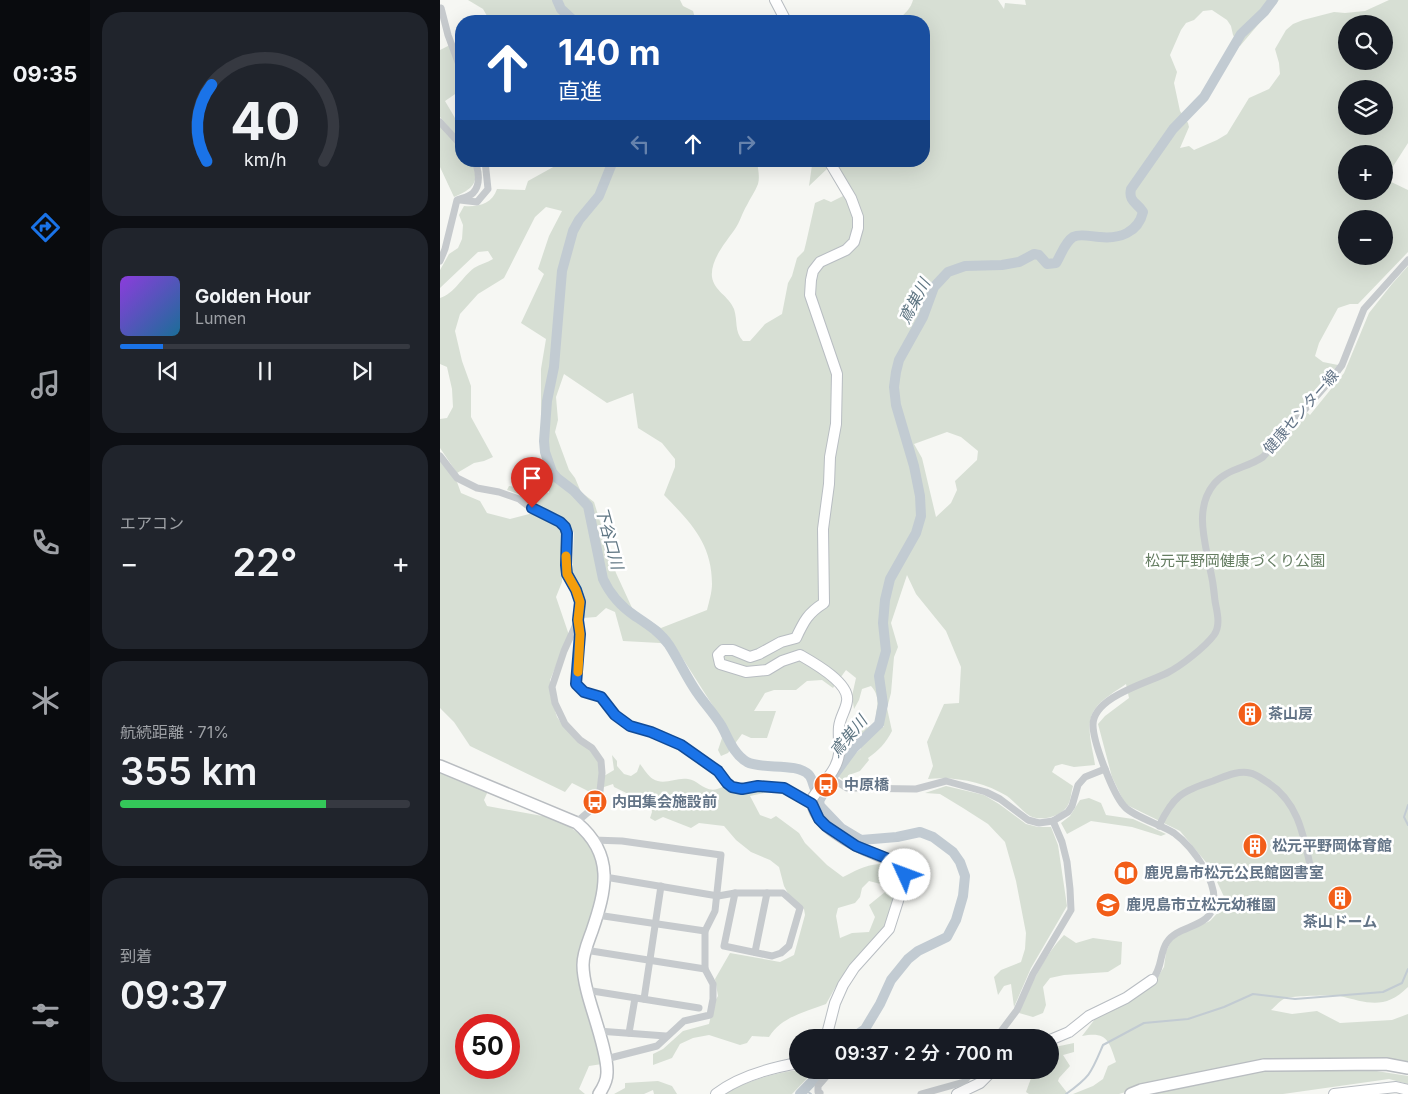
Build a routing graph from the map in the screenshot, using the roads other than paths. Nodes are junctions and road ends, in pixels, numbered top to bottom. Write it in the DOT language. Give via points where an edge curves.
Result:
graph roads {
  1 [pos="775,0"];
  2 [pos="441,8"];
  3 [pos="783,15"];
  4 [pos="455,53"];
  5 [pos="440,122"];
  6 [pos="455,138"];
  7 [pos="477,167"];
  8 [pos="486,167"];
  9 [pos="833,167"];
  10 [pos="458,200"];
  11 [pos="1408,260"];
  12 [pos="440,261"];
  13 [pos="440,456"];
  14 [pos="578,620"];
  15 [pos="440,766"];
  16 [pos="1105,770"];
  17 [pos="832,778"];
  18 [pos="812,802"];
  19 [pos="1053,821"];
  20 [pos="577,823"];
  21 [pos="1159,826"];
  22 [pos="593,840"];
  23 [pos="1310,865"];
  24 [pos="605,877"];
  25 [pos="660,886"];
  26 [pos="735,893"];
  27 [pos="767,893"];
  28 [pos="718,896"];
  29 [pos="597,915"];
  30 [pos="654,924"];
  31 [pos="705,931"];
  32 [pos="585,950"];
  33 [pos="755,952"];
  34 [pos="649,960"];
  35 [pos="705,969"];
  36 [pos="1152,980"];
  37 [pos="586,990"];
  38 [pos="635,998"];
  39 [pos="644,999"];
  40 [pos="699,1008"];
  41 [pos="828,1029"];
  42 [pos="1003,1029"];
  43 [pos="598,1031"];
  44 [pos="629,1033"];
  45 [pos="666,1036"];
  46 [pos="1059,1036"];
  47 [pos="606,1059"];
  48 [pos="789,1065"];
  49 [pos="1408,1068"];
  50 [pos="824,1079"];
  51 [pos="966,1079"];
  52 [pos="979,1079"];
  53 [pos="984,1079"];
  54 [pos="980,1083"];
  55 [pos="1408,1090"];
  56 [pos="599,1094"];
  57 [pos="716,1094"];
  58 [pos="819,1094"];
  59 [pos="921,1094"];
  60 [pos="957,1094"];
  61 [pos="1130,1094"];
  62 [pos="1334,1094"];
  1 -- 3 [label="main road"];
  2 -- 4 [label="street"];
  5 -- 6 [label="street"];
  7 -- 10 [label="street" via="477,185 473,193"];
  8 -- 10 [label="street" via="488,189 477,202"];
  9 -- 17 [label="main road" via="851,198 858,228 854,242 846,250 820,262 811,280 810,295 838,374 836,424 823,529 824,603 812,610 796,638 750,657 733,650 723,650 718,655 720,664 746,672 767,670 800,655 846,690 847,701 839,726 839,755"];
  10 -- 12 [label="street"];
  11 -- 16 [label="street, 健康センター線" via="1364,308 1346,358 1329,382 1263,457 1222,476 1210,490 1204,504 1202,527 1218,618 1216,630 1178,666 1114,698 1096,714 1093,726"];
  13 -- 14 [label="street" via="457,478 467,484 519,499 565,527 567,574 580,602"];
  14 -- 18 [label="street" via="576,684 584,692 601,697 615,715 630,726 681,745 718,771 732,787 784,788"];
  14 -- 20 [label="street" via="552,686 555,703 565,724 592,748 601,762 600,800"];
  15 -- 20 [label="main road"];
  16 -- 19 [label="street" via="1084,777 1068,812"];
  16 -- 21 [label="street, 健康センター線" via="1124,806"];
  17 -- 18 [label="main road" via="818,788"];
  17 -- 19 [label="street" via="847,788 916,789 946,780 993,796 1033,822"];
  18 -- 41 [label="main road" via="819,819 826,826 856,846 896,862 905,875 889,929 842,985"];
  19 -- 42 [label="street" via="1067,862 1071,910 1033,974 1017,1010"];
  20 -- 22 [label="main road"];
  21 -- 23 [label="street" via="1170,805 1188,789 1238,773 1250,773 1275,787 1295,811"];
  21 -- 36 [label="street, 健康センター線" via="1172,832 1192,852 1203,868 1215,897 1208,918 1173,934"];
  22 -- 24 [label="main road" via="600,851"];
  22 -- 28 [label="street" via="722,855"];
  24 -- 25 [label="street"];
  24 -- 29 [label="main road"];
  25 -- 28 [label="street"];
  25 -- 30 [label="street"];
  26 -- 27 [label="street"];
  26 -- 28 [label="street"];
  26 -- 33 [label="street" via="724,946"];
  27 -- 33 [label="street"];
  27 -- 33 [label="street" via="783,893 800,908 789,946 772,956"];
  28 -- 31 [label="street"];
  29 -- 30 [label="street"];
  29 -- 32 [label="main road"];
  30 -- 31 [label="street"];
  30 -- 34 [label="street"];
  31 -- 35 [label="street"];
  32 -- 34 [label="street"];
  32 -- 37 [label="main road"];
  34 -- 35 [label="street"];
  34 -- 39 [label="street"];
  35 -- 45 [label="street" via="713,984 710,1015 684,1020"];
  36 -- 46 [label="main road, 健康センター線"];
  37 -- 38 [label="street"];
  37 -- 43 [label="main road"];
  38 -- 39 [label="street"];
  38 -- 44 [label="street"];
  39 -- 40 [label="street"];
  43 -- 44 [label="street"];
  43 -- 47 [label="main road"];
  44 -- 45 [label="street"];
  45 -- 47 [label="street" via="657,1046"];
  47 -- 56 [label="main road" via="607,1073"];
  48 -- 57 [label="main road" via="728,1085"];
  49 -- 61 [label="main road" via="1386,1064 1264,1065"];
  50 -- 58 [label="street" via="818,1086"];
  51 -- 59 [label="street"];
  52 -- 54 [label="street"];
  53 -- 54 [label="main road"];
  54 -- 60 [label="main road"];
  55 -- 62 [label="main road" via="1396,1087"];
}
